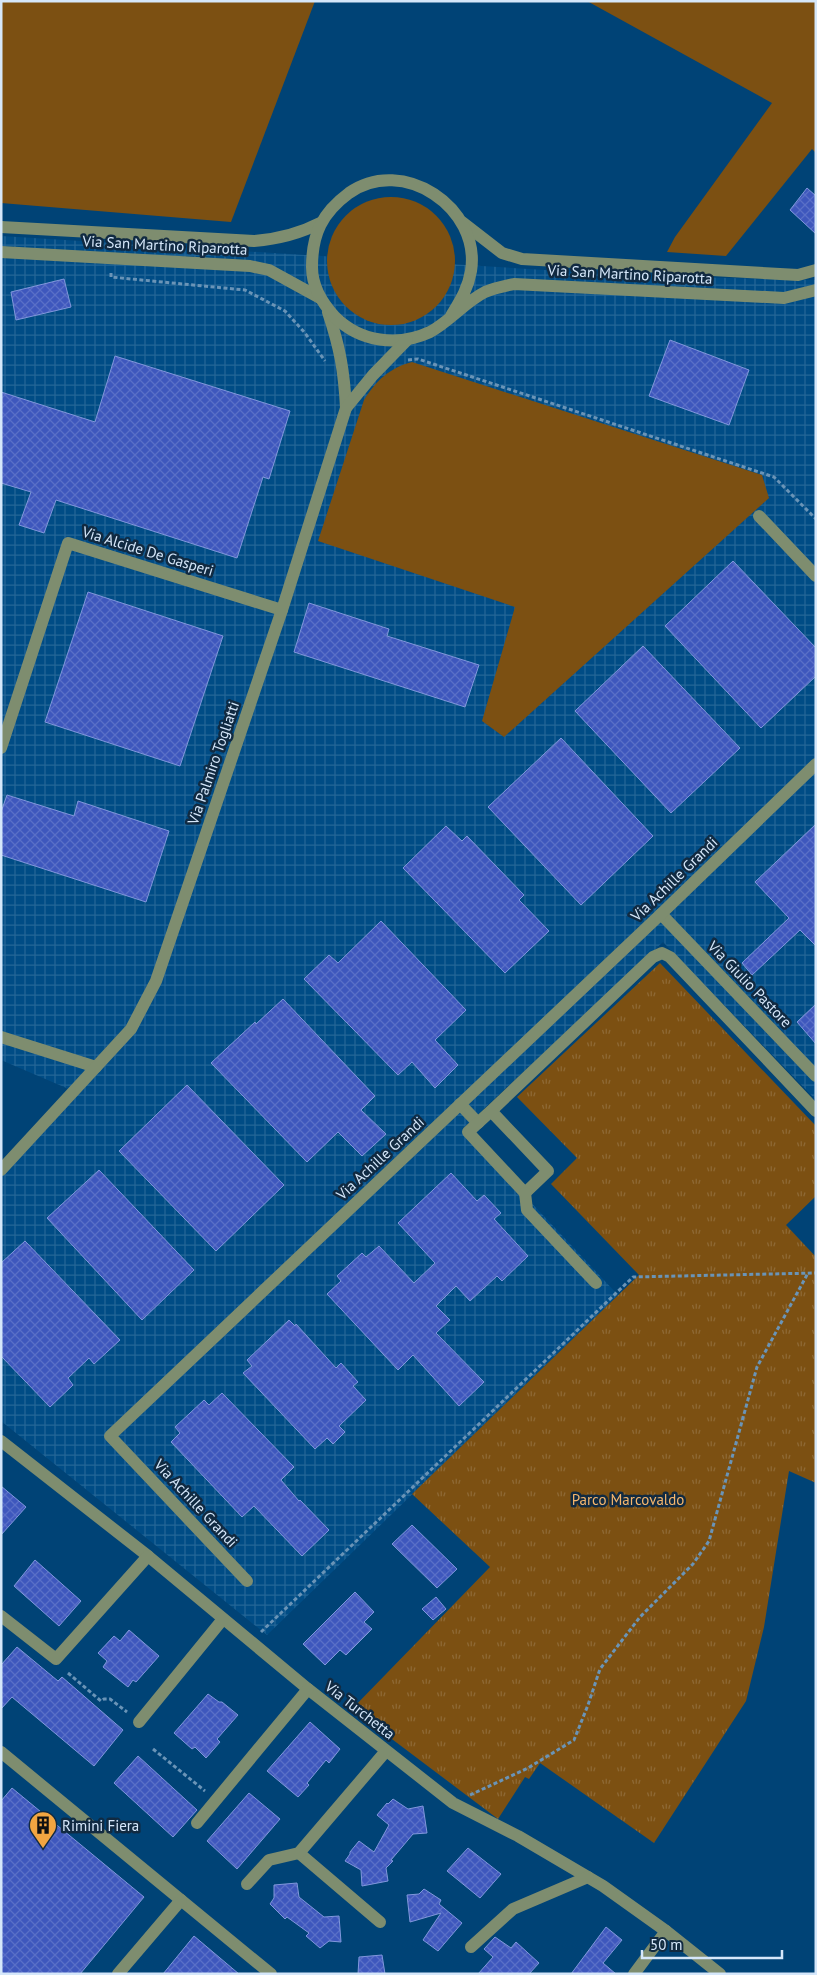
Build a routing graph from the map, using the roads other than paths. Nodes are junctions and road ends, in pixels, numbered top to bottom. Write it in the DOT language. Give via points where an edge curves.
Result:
graph roads {
  1 [pos="462,222"];
  2 [pos="320,223"];
  3 [pos="1,227"];
  4 [pos="1,252"];
  5 [pos="816,270"];
  6 [pos="816,290"];
  7 [pos="324,303"];
  8 [pos="451,316"];
  9 [pos="406,340"];
  10 [pos="346,408"];
  11 [pos="759,516"];
  12 [pos="816,576"];
  13 [pos="282,610"];
  14 [pos="1,748"];
  15 [pos="816,764"];
  16 [pos="661,914"];
  17 [pos="1,1037"];
  18 [pos="96,1067"];
  19 [pos="816,1076"];
  20 [pos="460,1104"];
  21 [pos="491,1111"];
  22 [pos="816,1111"];
  23 [pos="478,1123"];
  24 [pos="1,1170"];
  25 [pos="525,1193"];
  26 [pos="596,1283"];
  27 [pos="1,1441"];
  28 [pos="148,1556"];
  29 [pos="248,1581"];
  30 [pos="1,1616"];
  31 [pos="223,1619"];
  32 [pos="308,1689"];
  33 [pos="139,1722"];
  34 [pos="386,1751"];
  35 [pos="1,1752"];
  36 [pos="197,1823"];
  37 [pos="300,1853"];
  38 [pos="588,1877"];
  39 [pos="248,1884"];
  40 [pos="181,1900"];
  41 [pos="380,1922"];
  42 [pos="666,1931"];
  43 [pos="471,1947"];
  44 [pos="118,1974"];
  45 [pos="271,1974"];
  46 [pos="634,1974"];
  47 [pos="720,1974"];
  1 -- 2 [label="street" via="447,202 426,188 403,181 378,181 355,189 335,203"];
  1 -- 5 [label="street, Via San Martino Riparotta" via="502,253 522,259 798,276"];
  1 -- 8 [label="street" via="470,245 471,270 465,295"];
  2 -- 3 [label="street, Via San Martino Riparotta" via="277,240 254,241"];
  2 -- 7 [label="street" via="312,248 312,273"];
  4 -- 7 [label="street, Via San Martino Riparotta" via="250,266 270,270"];
  6 -- 8 [label="street, Via San Martino Riparotta" via="784,298 514,284 485,292"];
  7 -- 9 [label="street" via="343,325 362,336 384,341"];
  7 -- 10 [label="street" via="339,343"];
  8 -- 9 [label="street" via="430,331"];
  9 -- 10 [label="street, Via Palmiro Togliatti"];
  10 -- 13 [label="street, Via Palmiro Togliatti"];
  11 -- 12 [label="street"];
  13 -- 14 [label="street, Via Alcide De Gasperi" via="68,543"];
  13 -- 18 [label="street, Via Palmiro Togliatti" via="156,981 131,1029"];
  15 -- 16 [label="street, Via Achille Grandi"];
  16 -- 19 [label="street, Via Giulio Pastore"];
  16 -- 20 [label="street, Via Achille Grandi"];
  17 -- 18 [label="street"];
  18 -- 24 [label="street, Via Palmiro Togliatti"];
  20 -- 23 [label="street"];
  20 -- 29 [label="street, Via Achille Grandi" via="110,1436"];
  21 -- 22 [label="street" via="653,957 662,954 670,957"];
  21 -- 23 [label="street"];
  21 -- 25 [label="street" via="548,1171"];
  23 -- 25 [label="street" via="468,1132"];
  25 -- 26 [label="street" via="527,1210"];
  27 -- 28 [label="street, Via Turchetta"];
  28 -- 30 [label="street" via="56,1659"];
  28 -- 31 [label="street, Via Turchetta"];
  31 -- 32 [label="street, Via Turchetta"];
  31 -- 33 [label="street"];
  32 -- 34 [label="street, Via Turchetta"];
  32 -- 36 [label="street"];
  34 -- 37 [label="street"];
  34 -- 38 [label="street, Via Turchetta" via="453,1802"];
  35 -- 40 [label="street"];
  37 -- 39 [label="street" via="269,1860"];
  37 -- 41 [label="street"];
  38 -- 42 [label="street, Via Turchetta"];
  38 -- 43 [label="street" via="513,1909"];
  40 -- 44 [label="street"];
  40 -- 45 [label="street"];
  42 -- 46 [label="street"];
  42 -- 47 [label="street, Via Turchetta"];
}
